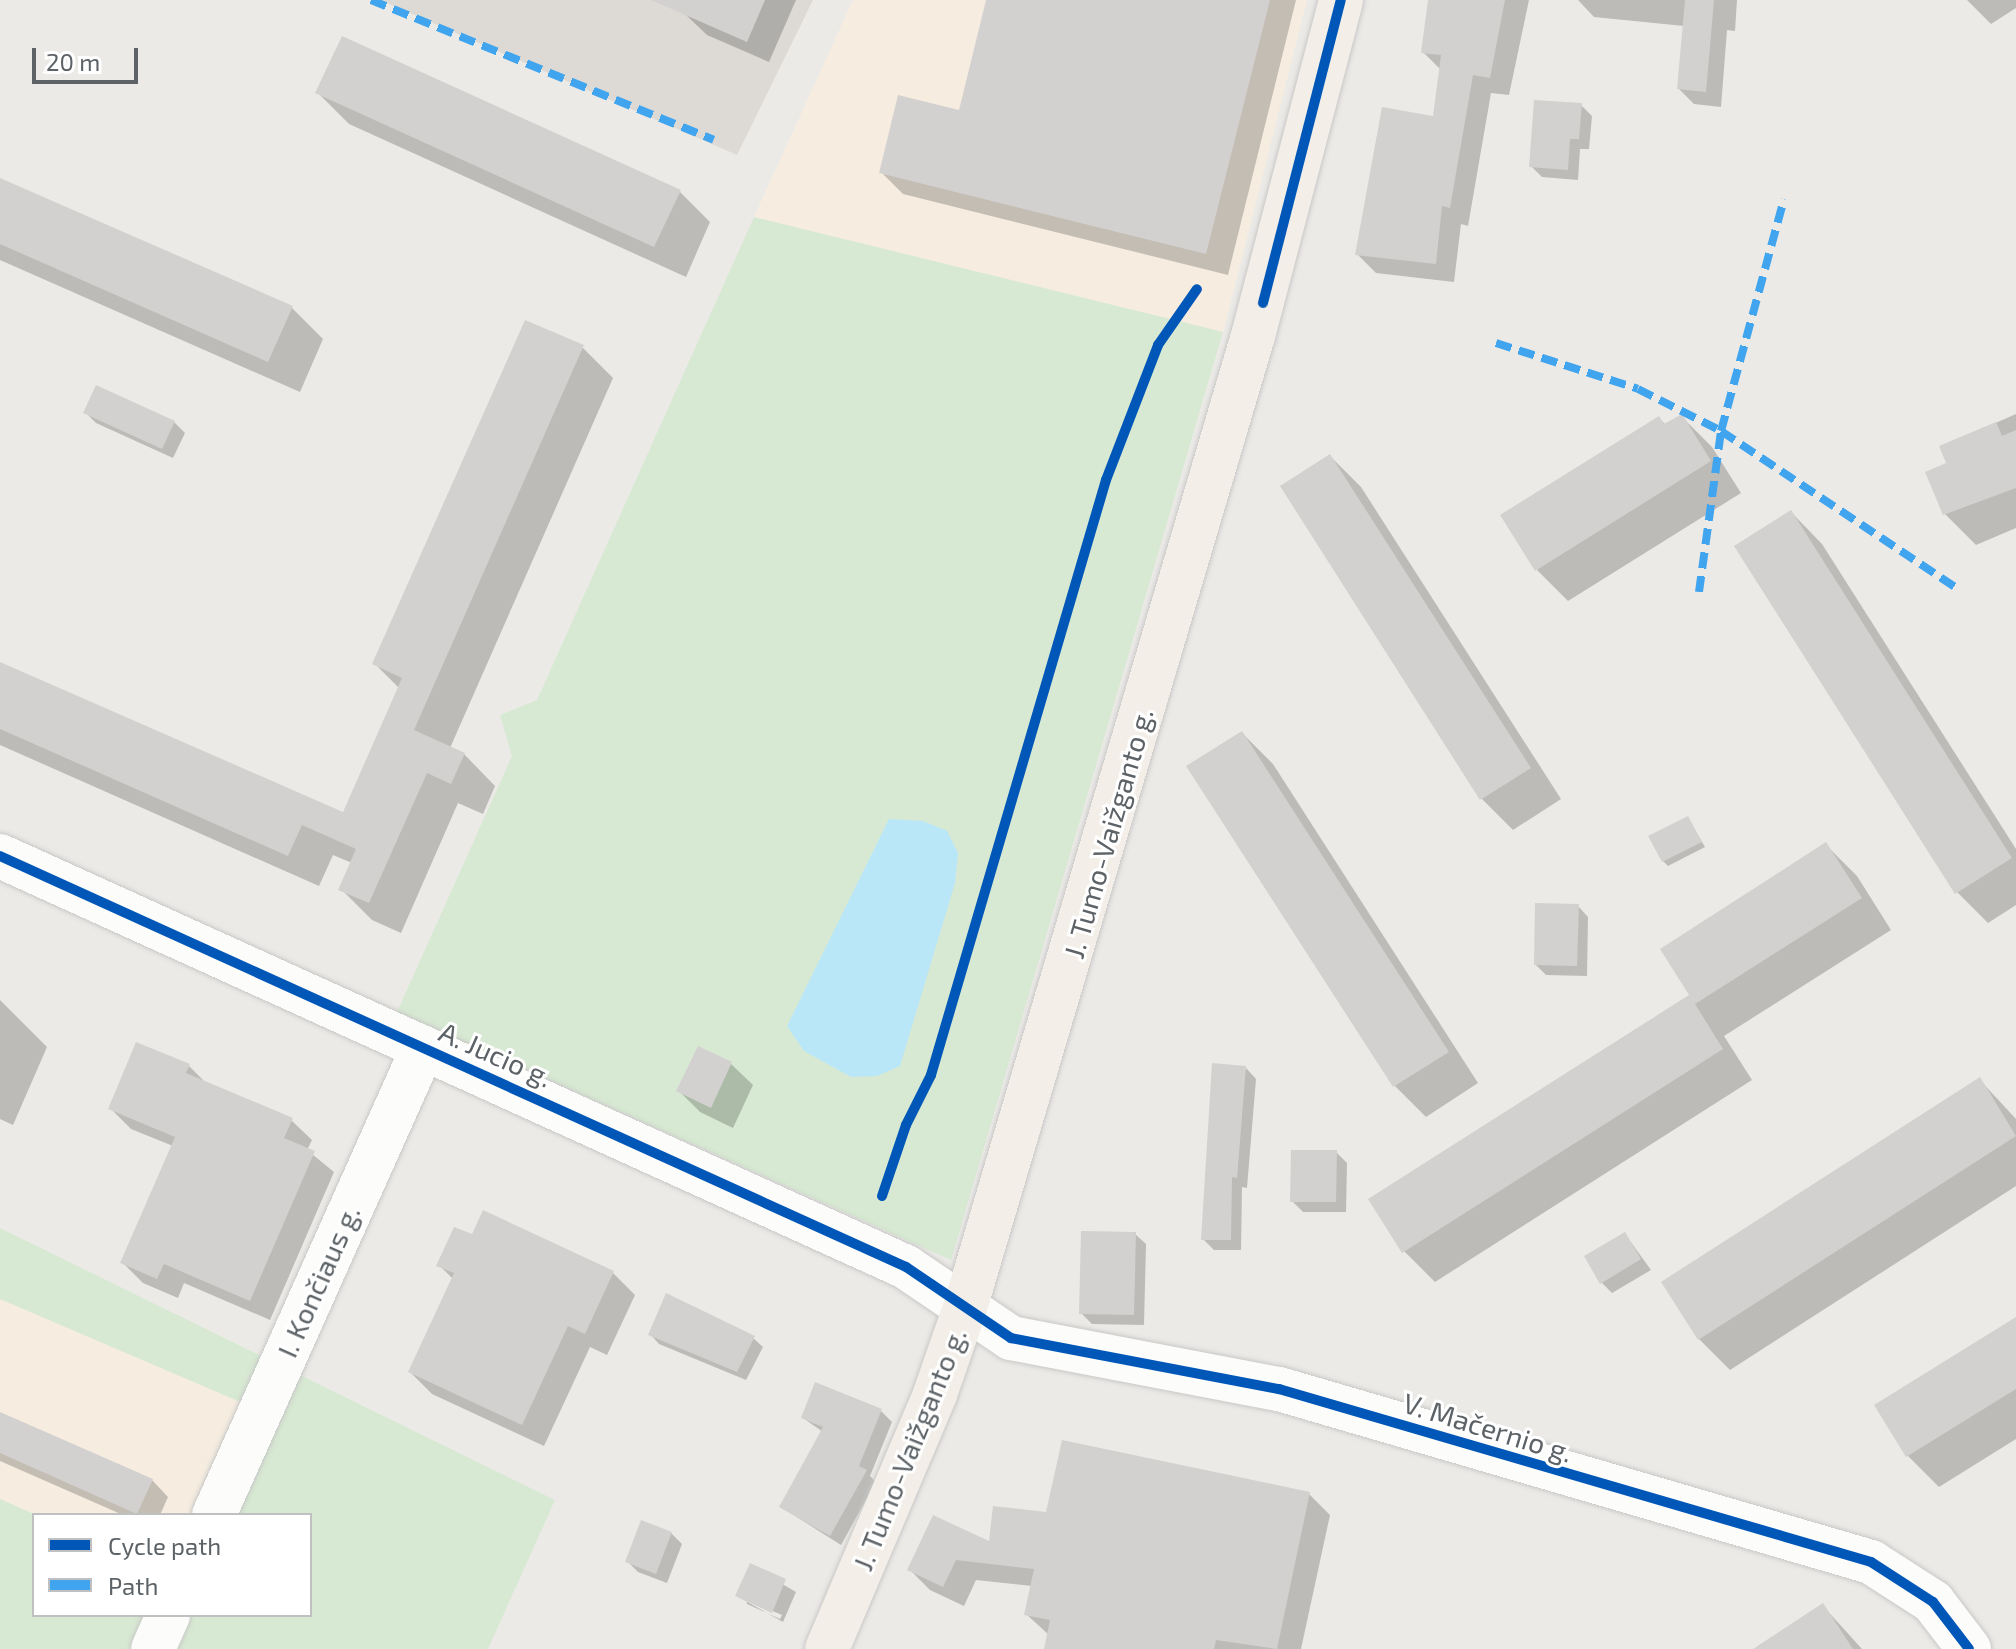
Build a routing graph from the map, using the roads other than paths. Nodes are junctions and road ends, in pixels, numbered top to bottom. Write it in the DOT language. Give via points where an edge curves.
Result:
graph roads {
  1 [pos="1341,0"];
  2 [pos="0,856"];
  3 [pos="423,1048"];
  4 [pos="965,1308"];
  5 [pos="215,1513"];
  6 [pos="167,1617"];
  7 [pos="153,1649"];
  8 [pos="827,1649"];
  9 [pos="1969,1649"];
  1 -- 4 [label="main road, J. Tumo-Vaižganto g." via="1253,336"];
  2 -- 3 [label="street, A. Jucio g."];
  3 -- 4 [label="street, A. Jucio g." via="906,1267"];
  3 -- 5 [label="street, I. Končiaus g."];
  4 -- 8 [label="main road, J. Tumo-Vaižganto g." via="935,1394"];
  4 -- 9 [label="street, V. Mačernio g." via="1011,1338 1279,1389 1871,1562 1933,1602"];
  6 -- 7 [label="street"];
}
